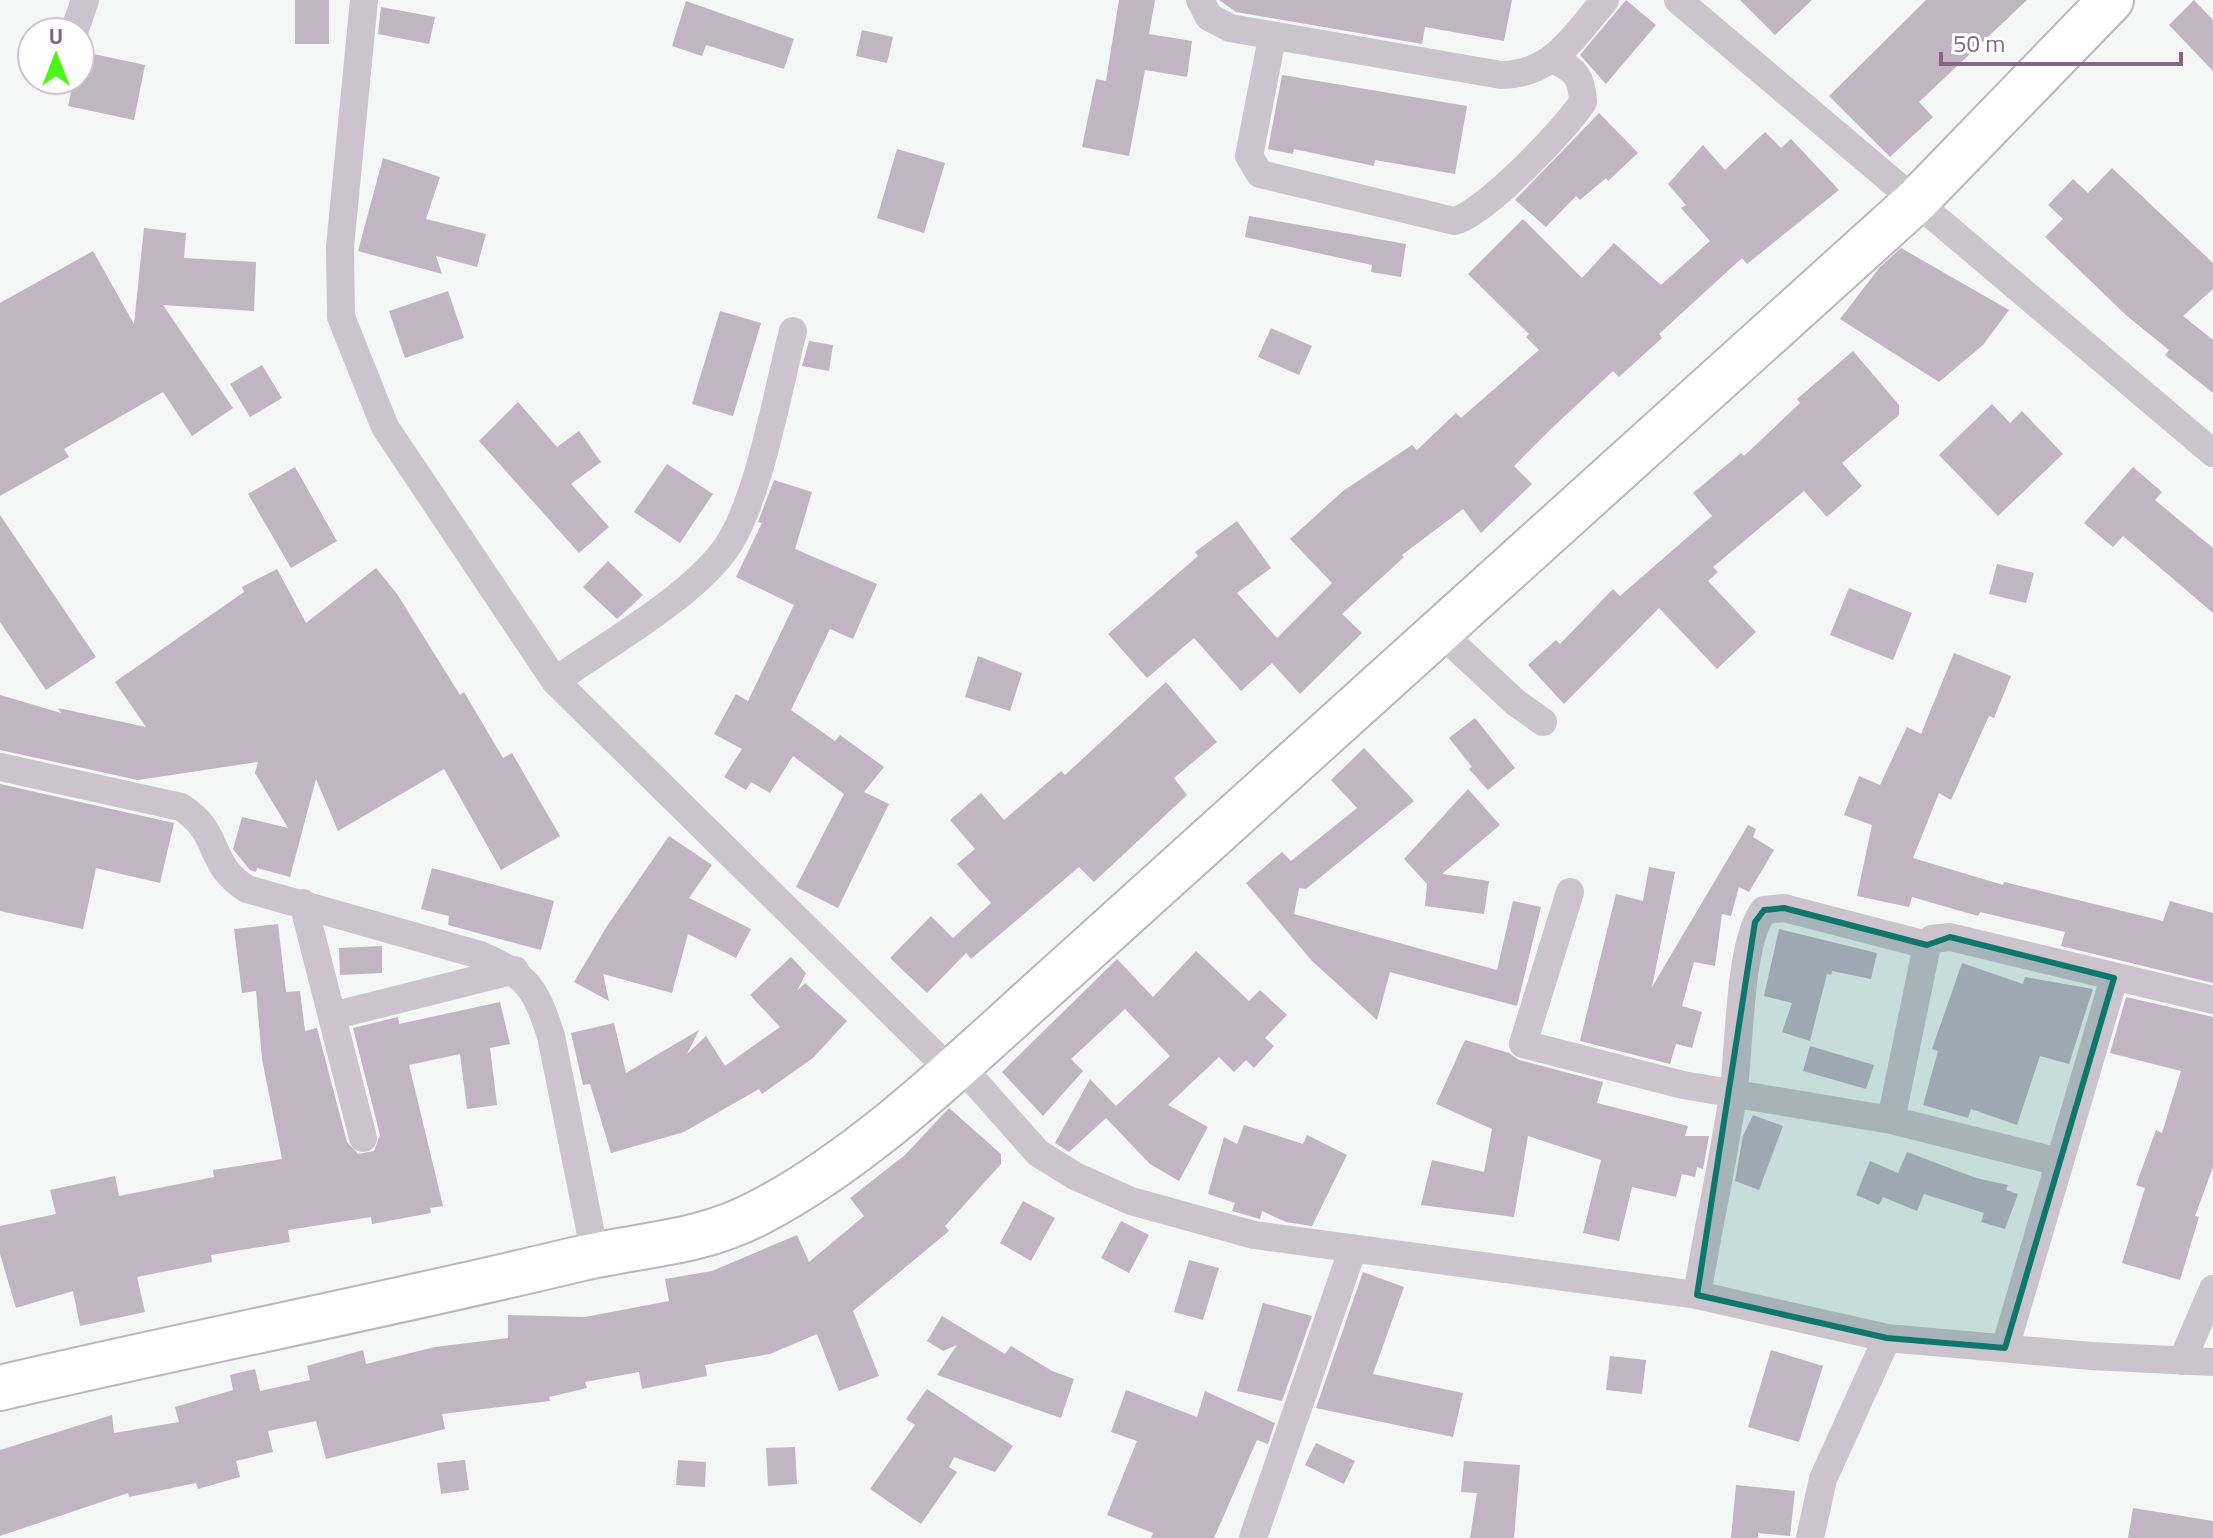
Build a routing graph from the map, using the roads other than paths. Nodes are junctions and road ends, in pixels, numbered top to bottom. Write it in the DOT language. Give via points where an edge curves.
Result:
graph roads {
  1 [pos="364,0"];
  2 [pos="1200,0"];
  3 [pos="1605,0"];
  4 [pos="1678,0"];
  5 [pos="2111,0"];
  6 [pos="1272,38"];
  7 [pos="1554,60"];
  8 [pos="1917,200"];
  9 [pos="793,331"];
  10 [pos="2213,453"];
  11 [pos="1440,632"];
  12 [pos="555,681"];
  13 [pos="1543,722"];
  14 [pos="0,767"];
  15 [pos="1570,892"];
  16 [pos="303,903"];
  17 [pos="1927,945"];
  18 [pos="515,970"];
  19 [pos="2114,978"];
  20 [pos="2213,1000"];
  21 [pos="332,1016"];
  22 [pos="955,1068"];
  23 [pos="1733,1092"];
  24 [pos="1891,1120"];
  25 [pos="363,1138"];
  26 [pos="2059,1162"];
  27 [pos="1353,1248"];
  28 [pos="595,1254"];
  29 [pos="2213,1289"];
  30 [pos="1697,1295"];
  31 [pos="1887,1338"];
  32 [pos="2005,1348"];
  33 [pos="2182,1361"];
  34 [pos="2213,1362"];
  35 [pos="0,1388"];
  36 [pos="1253,1538"];
  37 [pos="1810,1538"];
  1 -- 12 [label="street" via="340,247 341,317 385,427"];
  2 -- 6 [label="street" via="1209,17"];
  3 -- 7 [label="street"];
  4 -- 8 [label="street"];
  5 -- 8 [label="highway"];
  6 -- 7 [label="street" via="1501,75 1520,75"];
  6 -- 7 [label="street" via="1249,156 1260,174 1454,221 1470,218 1583,102 1579,77"];
  8 -- 10 [label="street"];
  8 -- 11 [label="highway"];
  9 -- 12 [label="street" via="751,489 724,552 690,586"];
  11 -- 13 [label="street"];
  11 -- 22 [label="highway"];
  12 -- 22 [label="street"];
  14 -- 16 [label="street" via="181,807 200,819 232,880"];
  15 -- 23 [label="street" via="1523,1044 1683,1085"];
  16 -- 18 [label="street"];
  16 -- 21 [label="street"];
  17 -- 19 [label="street" via="1932,939 1950,937"];
  17 -- 23 [label="street" via="1784,908 1764,910 1755,922 1748,958"];
  17 -- 24 [label="street"];
  18 -- 21 [label="street"];
  18 -- 28 [label="street" via="540,1002 551,1036"];
  19 -- 20 [label="street"];
  19 -- 26 [label="street"];
  21 -- 25 [label="street"];
  22 -- 27 [label="street" via="1038,1153 1075,1176 1131,1201 1254,1235"];
  22 -- 28 [label="highway" via="828,1169 760,1212 699,1238"];
  23 -- 24 [label="street"];
  23 -- 30 [label="street"];
  24 -- 26 [label="street"];
  26 -- 32 [label="street"];
  27 -- 30 [label="street"];
  27 -- 36 [label="street"];
  28 -- 35 [label="highway"];
  29 -- 33 [label="street"];
  30 -- 31 [label="street"];
  31 -- 32 [label="street"];
  31 -- 37 [label="street" via="1823,1479"];
  32 -- 33 [label="street"];
  33 -- 34 [label="street"];
}
